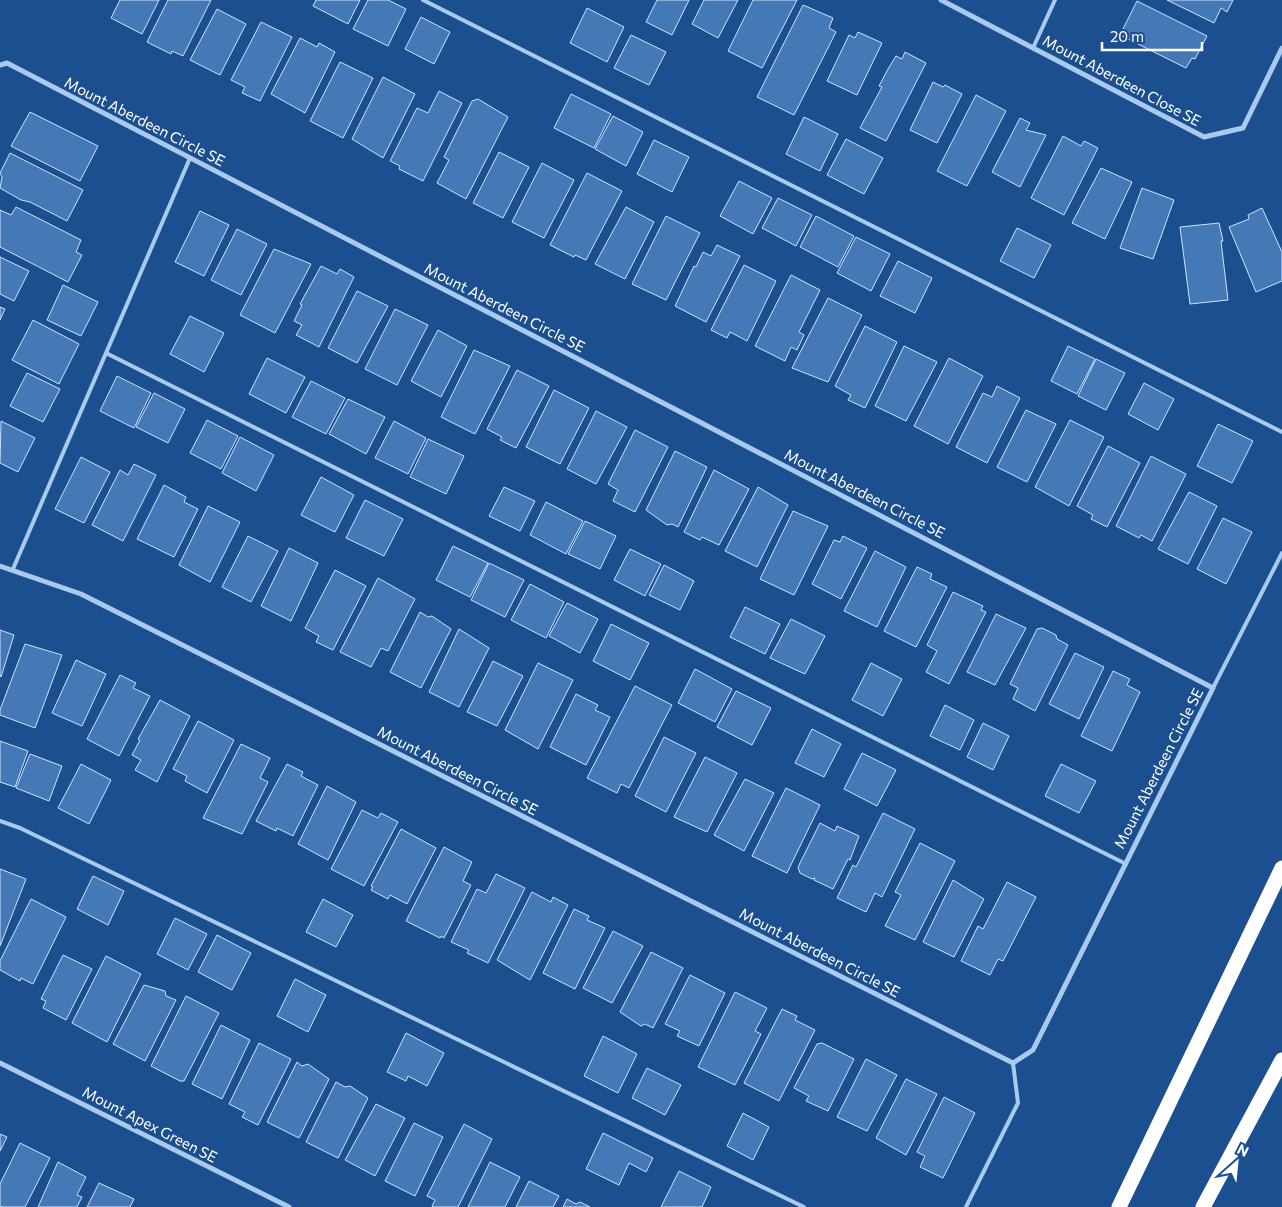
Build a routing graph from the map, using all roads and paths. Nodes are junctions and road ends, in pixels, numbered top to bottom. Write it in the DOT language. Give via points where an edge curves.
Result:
graph roads {
  1 [pos="423,0"];
  2 [pos="942,0"];
  3 [pos="1055,0"];
  4 [pos="1032,48"];
  5 [pos="1282,48"];
  6 [pos="0,65"];
  7 [pos="190,158"];
  8 [pos="106,353"];
  9 [pos="1282,432"];
  10 [pos="1282,553"];
  11 [pos="0,566"];
  12 [pos="13,569"];
  13 [pos="1213,688"];
  14 [pos="0,821"];
  15 [pos="1124,863"];
  16 [pos="1282,868"];
  17 [pos="1282,1060"];
  18 [pos="0,1063"];
  19 [pos="1012,1063"];
  20 [pos="289,1207"];
  21 [pos="804,1207"];
  22 [pos="966,1207"];
  23 [pos="1119,1207"];
  24 [pos="1203,1207"];
  1 -- 9 [label="lane"];
  2 -- 4 [label="street, Mount Aberdeen Close SE"];
  3 -- 4 [label="lane"];
  4 -- 5 [label="street, Mount Aberdeen Close SE" via="1204,137 1243,128"];
  6 -- 7 [label="street, Mount Aberdeen Circle SE" via="7,63"];
  7 -- 8 [label="lane"];
  7 -- 13 [label="street, Mount Aberdeen Circle SE"];
  8 -- 12 [label="lane"];
  8 -- 15 [label="lane"];
  10 -- 13 [label="lane"];
  11 -- 12 [label="street, Mount Aberdeen Circle SE"];
  12 -- 19 [label="street, Mount Aberdeen Circle SE" via="81,594"];
  13 -- 15 [label="street, Mount Aberdeen Circle SE"];
  14 -- 21 [label="lane"];
  15 -- 19 [label="street, Mount Aberdeen Circle SE" via="1033,1050"];
  16 -- 23 [label="highway"];
  17 -- 24 [label="highway"];
  18 -- 20 [label="street, Mount Apex Green SE"];
  19 -- 22 [label="lane" via="1018,1103"];
}
